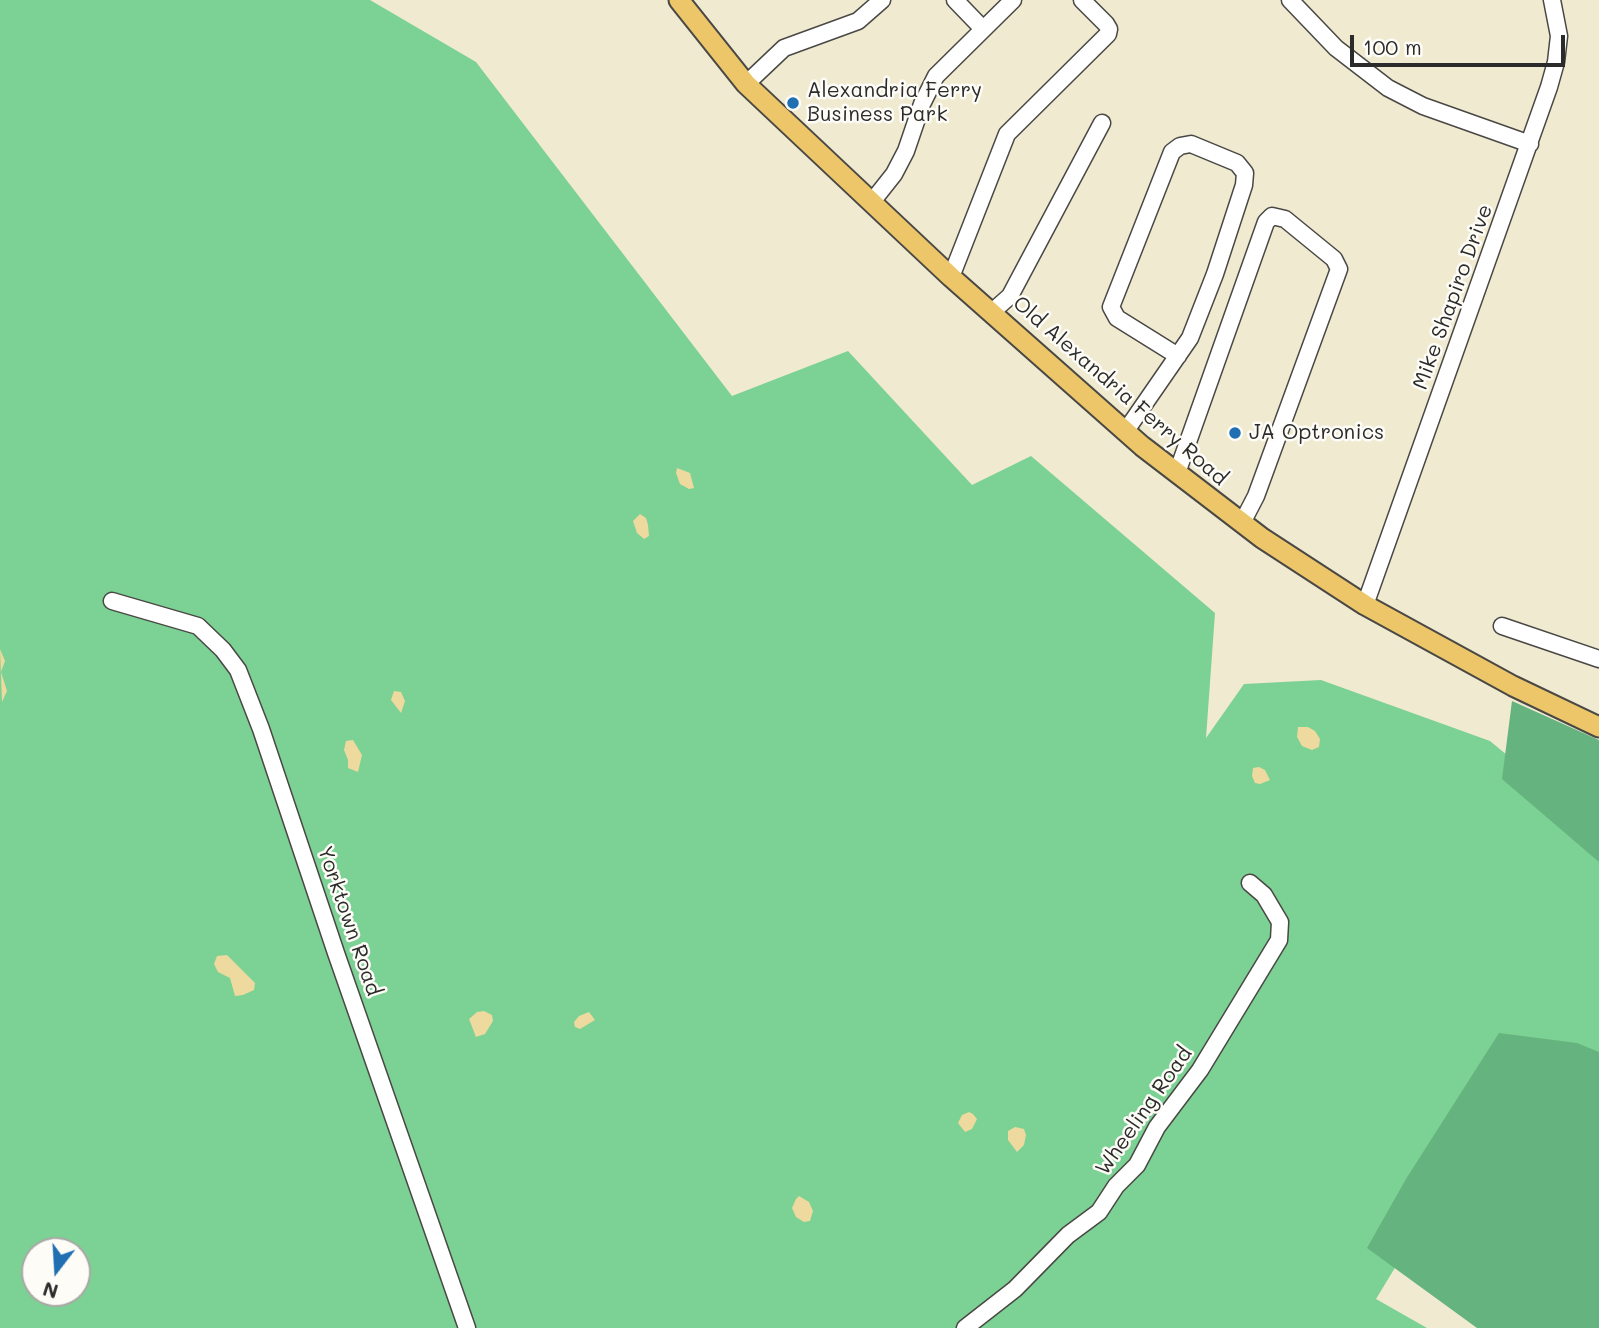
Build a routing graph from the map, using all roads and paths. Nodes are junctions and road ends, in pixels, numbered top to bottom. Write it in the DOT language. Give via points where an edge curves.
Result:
graph roads {
  1 [pos="680,0"];
  2 [pos="882,0"];
  3 [pos="955,0"];
  4 [pos="1013,0"];
  5 [pos="1082,0"];
  6 [pos="1290,0"];
  7 [pos="1552,0"];
  8 [pos="983,29"];
  9 [pos="746,84"];
  10 [pos="1102,123"];
  11 [pos="1530,144"];
  12 [pos="871,203"];
  13 [pos="951,276"];
  14 [pos="992,312"];
  15 [pos="1178,356"];
  16 [pos="1125,432"];
  17 [pos="1177,473"];
  18 [pos="1242,523"];
  19 [pos="112,601"];
  20 [pos="1365,605"];
  21 [pos="1502,625"];
  22 [pos="1599,659"];
  23 [pos="1599,727"];
  24 [pos="1250,883"];
  25 [pos="467,1328"];
  26 [pos="965,1328"];
  1 -- 9 [label="main road, Old Alexandria Ferry Road"];
  2 -- 9 [label="street" via="858,22 784,48"];
  3 -- 8 [label="street"];
  4 -- 8 [label="street"];
  5 -- 13 [label="street" via="1106,24 1106,38 1007,134"];
  6 -- 11 [label="street" via="1346,56 1388,88 1423,106"];
  7 -- 11 [label="street, Mike Shapiro Drive" via="1559,36 1556,62"];
  8 -- 12 [label="street" via="936,76 906,151"];
  9 -- 12 [label="main road, Old Alexandria Ferry Road"];
  10 -- 14 [label="street" via="1010,296"];
  11 -- 20 [label="street, Mike Shapiro Drive"];
  12 -- 13 [label="main road, Old Alexandria Ferry Road"];
  13 -- 14 [label="main road, Old Alexandria Ferry Road"];
  14 -- 16 [label="main road, Old Alexandria Ferry Road"];
  15 -- 15 [label="street" via="1190,338 1215,274 1245,173 1223,155 1191,144 1172,152 1111,307 1113,313"];
  15 -- 16 [label="street"];
  16 -- 17 [label="main road, Old Alexandria Ferry Road"];
  17 -- 18 [label="main road, Old Alexandria Ferry Road"];
  17 -- 18 [label="street" via="1266,222 1272,216 1285,219 1334,259 1339,269"];
  18 -- 20 [label="main road, Old Alexandria Ferry Road"];
  19 -- 25 [label="street, Yorktown Road" via="198,626 238,670"];
  20 -- 23 [label="main road, Old Alexandria Ferry Road"];
  21 -- 22 [label="street"];
  24 -- 26 [label="street, Wheeling Road" via="1264,895 1280,922 1279,940 1200,1070 1157,1127 1137,1165 1099,1212"];
}
